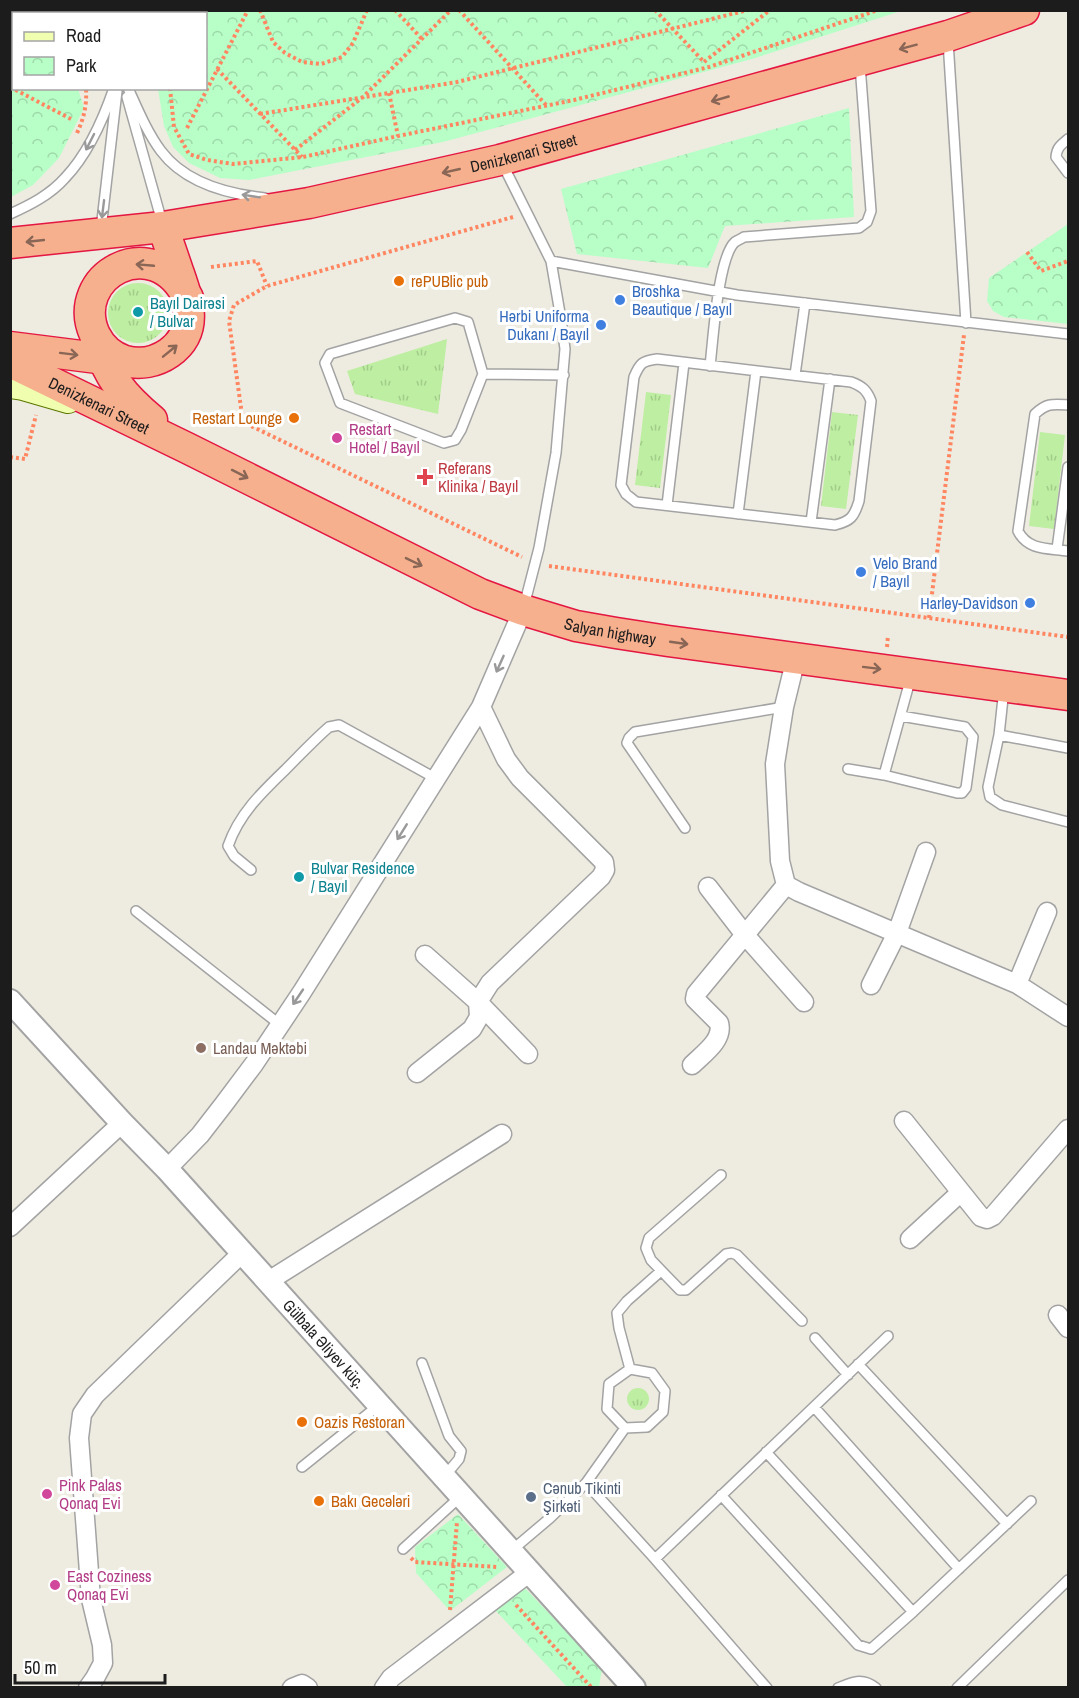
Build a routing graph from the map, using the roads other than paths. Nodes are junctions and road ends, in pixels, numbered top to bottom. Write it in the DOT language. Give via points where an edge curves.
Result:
graph roads {
  1 [pos="1024,10"];
  2 [pos="948,36"];
  3 [pos="860,60"];
  4 [pos="115,90"];
  5 [pos="116,90"];
  6 [pos="127,90"];
  7 [pos="127,90"];
  8 [pos="1068,139"];
  9 [pos="501,160"];
  10 [pos="1068,173"];
  11 [pos="309,203"];
  12 [pos="10,214"];
  13 [pos="163,227"];
  14 [pos="100,235"];
  15 [pos="10,243"];
  16 [pos="551,261"];
  17 [pos="720,291"];
  18 [pos="188,298"];
  19 [pos="805,303"];
  20 [pos="91,317"];
  21 [pos="966,323"];
  22 [pos="1068,334"];
  23 [pos="10,347"];
  24 [pos="102,358"];
  25 [pos="10,362"];
  26 [pos="135,363"];
  27 [pos="684,363"];
  28 [pos="710,366"];
  29 [pos="756,371"];
  30 [pos="483,374"];
  31 [pos="564,375"];
  32 [pos="795,375"];
  33 [pos="830,379"];
  34 [pos="10,385"];
  35 [pos="1068,405"];
  36 [pos="187,448"];
  37 [pos="1068,467"];
  38 [pos="667,505"];
  39 [pos="738,514"];
  40 [pos="811,522"];
  41 [pos="1057,549"];
  42 [pos="1068,550"];
  43 [pos="523,610"];
  44 [pos="796,658"];
  45 [pos="912,673"];
  46 [pos="1004,685"];
  47 [pos="1068,695"];
  48 [pos="481,706"];
  49 [pos="784,707"];
  50 [pos="901,716"];
  51 [pos="999,735"];
  52 [pos="1068,748"];
  53 [pos="848,769"];
  54 [pos="884,776"];
  55 [pos="435,778"];
  56 [pos="1068,822"];
  57 [pos="685,828"];
  58 [pos="926,852"];
  59 [pos="251,870"];
  60 [pos="786,885"];
  61 [pos="708,887"];
  62 [pos="136,911"];
  63 [pos="1047,912"];
  64 [pos="897,933"];
  65 [pos="744,935"];
  66 [pos="425,955"];
  67 [pos="1017,984"];
  68 [pos="871,985"];
  69 [pos="10,1001"];
  70 [pos="478,1002"];
  71 [pos="804,1002"];
  72 [pos="1068,1017"];
  73 [pos="279,1024"];
  74 [pos="528,1054"];
  75 [pos="693,1065"];
  76 [pos="417,1073"];
  77 [pos="904,1121"];
  78 [pos="122,1123"];
  79 [pos="1068,1129"];
  80 [pos="502,1134"];
  81 [pos="167,1169"];
  82 [pos="721,1175"];
  83 [pos="961,1192"];
  84 [pos="10,1227"];
  85 [pos="910,1239"];
  86 [pos="242,1253"];
  87 [pos="661,1271"];
  88 [pos="267,1282"];
  89 [pos="802,1321"];
  90 [pos="888,1336"];
  91 [pos="815,1338"];
  92 [pos="422,1363"];
  93 [pos="858,1364"];
  94 [pos="630,1369"];
  95 [pos="848,1374"];
  96 [pos="379,1405"];
  97 [pos="814,1407"];
  98 [pos="625,1428"];
  99 [pos="766,1452"];
  100 [pos="302,1467"];
  101 [pos="444,1477"];
  102 [pos="586,1483"];
  103 [pos="721,1495"];
  104 [pos="461,1496"];
  105 [pos="1031,1501"];
  106 [pos="1007,1524"];
  107 [pos="403,1549"];
  108 [pos="511,1551"];
  109 [pos="655,1558"];
  110 [pos="959,1569"];
  111 [pos="530,1572"];
  112 [pos="1068,1580"];
  113 [pos="913,1612"];
  114 [pos="629,1685"];
  115 [pos="88,1688"];
  116 [pos="292,1688"];
  117 [pos="308,1688"];
  118 [pos="384,1688"];
  119 [pos="767,1688"];
  120 [pos="838,1688"];
  121 [pos="876,1688"];
  122 [pos="957,1688"];
  1 -- 2 [label="highway, Denizkenari Street"];
  2 -- 3 [label="highway, Denizkenari Street, one-way"];
  2 -- 21 [label="lane"];
  3 -- 9 [label="highway, Denizkenari Street, one-way"];
  3 -- 17 [label="lane" via="871,211 867,222 859,228 744,237 734,242"];
  4 -- 12 [label="lane, one-way" via="81,158 64,180 32,204"];
  5 -- 14 [label="lane, one-way"];
  11 -- 6 [label="lane, one-way" via="219,189 183,172 162,152"];
  7 -- 13 [label="lane"];
  8 -- 10 [label="lane" via="1059,146 1056,157"];
  9 -- 11 [label="highway, Denizkenari Street, one-way"];
  9 -- 16 [label="lane"];
  11 -- 13 [label="highway, Denizkenari Street"];
  13 -- 14 [label="highway, Denizkenari Street"];
  13 -- 18 [label="highway"];
  14 -- 15 [label="highway, Denizkenari Street, one-way"];
  14 -- 20 [label="highway"];
  16 -- 17 [label="lane"];
  16 -- 31 [label="lane" via="565,349"];
  17 -- 19 [label="lane"];
  17 -- 28 [label="lane"];
  18 -- 20 [label="highway, one-way" via="171,274 158,266 129,264 109,274 94,291"];
  26 -- 18 [label="highway, one-way" via="163,358 183,339 190,312"];
  19 -- 21 [label="lane"];
  19 -- 32 [label="lane"];
  20 -- 24 [label="highway"];
  20 -- 26 [label="highway" via="97,339 105,349"];
  21 -- 22 [label="lane"];
  23 -- 24 [label="highway, one-way"];
  24 -- 26 [label="highway"];
  24 -- 36 [label="highway" via="131,401"];
  25 -- 36 [label="highway, Denizkenari Street"];
  27 -- 28 [label="lane"];
  27 -- 38 [label="lane"];
  27 -- 38 [label="lane" via="645,360 634,376 621,485 636,502"];
  28 -- 29 [label="lane"];
  29 -- 32 [label="lane"];
  29 -- 39 [label="lane"];
  30 -- 30 [label="lane" via="468,322 455,318 330,354 326,363 340,403 444,442 455,440 461,430"];
  30 -- 31 [label="lane"];
  31 -- 43 [label="lane" via="556,453"];
  32 -- 33 [label="lane"];
  33 -- 40 [label="lane"];
  33 -- 40 [label="lane" via="859,385 871,401 859,501 847,522"];
  34 -- 36 [label="main road" via="68,400"];
  35 -- 41 [label="lane" via="1043,406 1035,414 1018,531 1032,546"];
  36 -- 43 [label="highway, Salyan highway, one-way" via="480,594"];
  37 -- 41 [label="lane"];
  38 -- 39 [label="lane"];
  39 -- 40 [label="lane"];
  41 -- 42 [label="lane"];
  43 -- 44 [label="highway, Salyan highway, one-way" via="576,626"];
  43 -- 48 [label="street, one-way"];
  44 -- 45 [label="highway, Salyan highway, one-way"];
  44 -- 49 [label="street"];
  45 -- 46 [label="highway, Salyan highway"];
  45 -- 50 [label="lane"];
  46 -- 47 [label="highway, Salyan highway"];
  46 -- 51 [label="lane"];
  48 -- 55 [label="street"];
  48 -- 70 [label="street" via="519,778 604,862 605,870 490,983"];
  49 -- 57 [label="lane" via="635,732 628,738 627,743"];
  49 -- 60 [label="street" via="775,764 780,861"];
  50 -- 54 [label="lane"];
  50 -- 54 [label="lane" via="970,731 973,737 966,788 957,793"];
  51 -- 52 [label="lane"];
  51 -- 56 [label="lane" via="988,787 990,797 1002,805"];
  53 -- 54 [label="lane"];
  55 -- 59 [label="lane" via="339,725 329,727 258,796 233,832 228,846"];
  55 -- 73 [label="street, one-way"];
  58 -- 64 [label="street"];
  60 -- 64 [label="street"];
  60 -- 65 [label="street"];
  61 -- 65 [label="street"];
  62 -- 73 [label="lane"];
  63 -- 67 [label="street"];
  64 -- 67 [label="street"];
  64 -- 68 [label="street"];
  65 -- 71 [label="street"];
  65 -- 75 [label="street" via="696,994 695,999 721,1028 719,1037"];
  66 -- 70 [label="street"];
  67 -- 72 [label="street"];
  69 -- 78 [label="street, Gülbala Əliyev küç."];
  70 -- 74 [label="street"];
  70 -- 76 [label="street" via="479,1017 472,1029"];
  73 -- 81 [label="street" via="224,1104"];
  77 -- 83 [label="street"];
  78 -- 81 [label="street, Gülbala Əliyev küç."];
  78 -- 84 [label="street"];
  79 -- 83 [label="street" via="993,1216 981,1217"];
  80 -- 88 [label="street"];
  81 -- 86 [label="street, Gülbala Əliyev küç."];
  82 -- 87 [label="lane" via="649,1238 646,1248"];
  83 -- 85 [label="street"];
  86 -- 88 [label="street, Gülbala Əliyev küç."];
  86 -- 115 [label="street" via="95,1395 82,1414 79,1438 91,1599 103,1663"];
  87 -- 89 [label="lane" via="680,1290 686,1290 732,1253"];
  87 -- 94 [label="lane" via="617,1312"];
  88 -- 96 [label="street, Gülbala Əliyev küç."];
  90 -- 93 [label="lane"];
  91 -- 95 [label="lane"];
  92 -- 101 [label="lane" via="449,1436 461,1451"];
  93 -- 95 [label="lane"];
  93 -- 106 [label="lane"];
  94 -- 98 [label="lane" via="609,1384 607,1409"];
  94 -- 98 [label="lane" via="652,1373 664,1391 664,1401 663,1412 647,1427"];
  95 -- 97 [label="lane"];
  96 -- 100 [label="lane"];
  96 -- 101 [label="street, Gülbala Əliyev küç."];
  97 -- 99 [label="lane"];
  97 -- 110 [label="lane"];
  98 -- 102 [label="lane"];
  99 -- 103 [label="lane"];
  99 -- 113 [label="lane"];
  101 -- 104 [label="street, Gülbala Əliyev küç."];
  102 -- 108 [label="lane"];
  102 -- 109 [label="lane"];
  103 -- 109 [label="lane"];
  103 -- 113 [label="lane" via="858,1645 871,1649"];
  104 -- 107 [label="lane"];
  104 -- 108 [label="street, Gülbala Əliyev küç."];
  105 -- 106 [label="lane"];
  106 -- 110 [label="lane"];
  108 -- 111 [label="street, Gülbala Əliyev küç."];
  109 -- 119 [label="lane"];
  110 -- 113 [label="lane"];
  111 -- 114 [label="street, Gülbala Əliyev küç."];
  111 -- 118 [label="street" via="391,1678"];
  112 -- 122 [label="lane"];
  116 -- 117 [label="street" via="302,1684"];
  120 -- 121 [label="lane" via="862,1680"];
}
